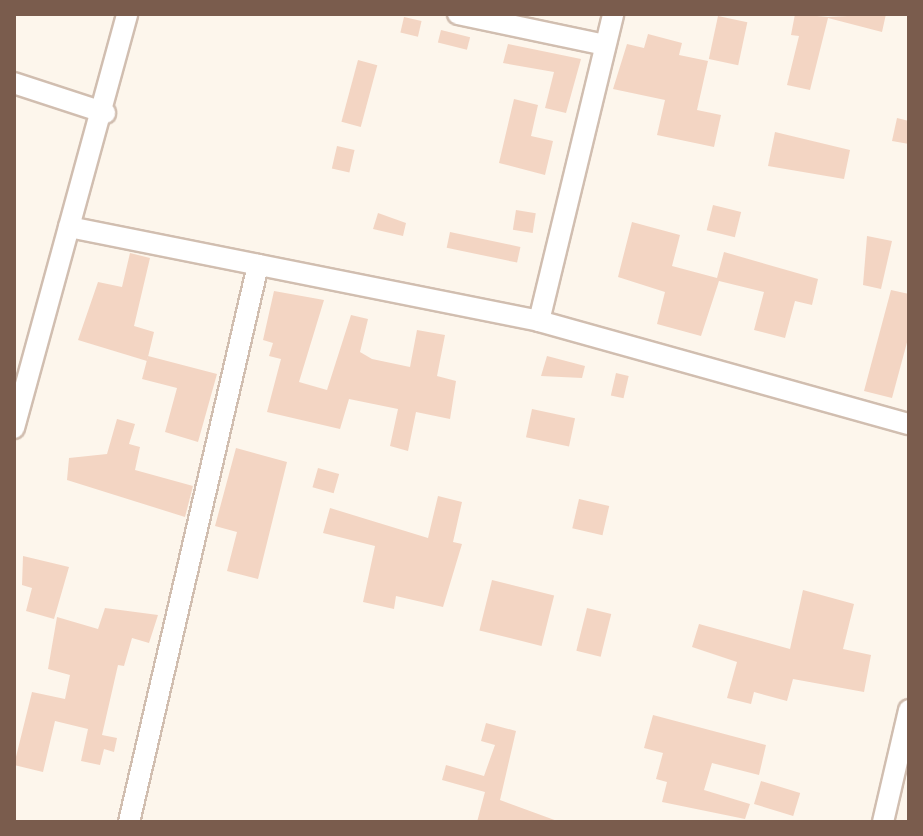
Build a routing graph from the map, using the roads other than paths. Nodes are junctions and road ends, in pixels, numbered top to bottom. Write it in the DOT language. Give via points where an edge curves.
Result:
graph roads {
  1 [pos="127,14"];
  2 [pos="458,14"];
  3 [pos="613,14"];
  4 [pos="605,45"];
  5 [pos="14,83"];
  6 [pos="105,113"];
  7 [pos="69,227"];
  8 [pos="258,265"];
  9 [pos="539,321"];
  10 [pos="909,424"];
  11 [pos="14,428"];
  12 [pos="909,710"];
  13 [pos="129,822"];
  14 [pos="883,822"];
  1 -- 6 [label="street"];
  2 -- 4 [label="street"];
  3 -- 4 [label="street"];
  4 -- 9 [label="street"];
  5 -- 6 [label="street"];
  6 -- 7 [label="street"];
  7 -- 8 [label="street"];
  7 -- 11 [label="street"];
  8 -- 9 [label="street"];
  8 -- 13 [label="street"];
  9 -- 10 [label="street"];
  12 -- 14 [label="street"];
}
